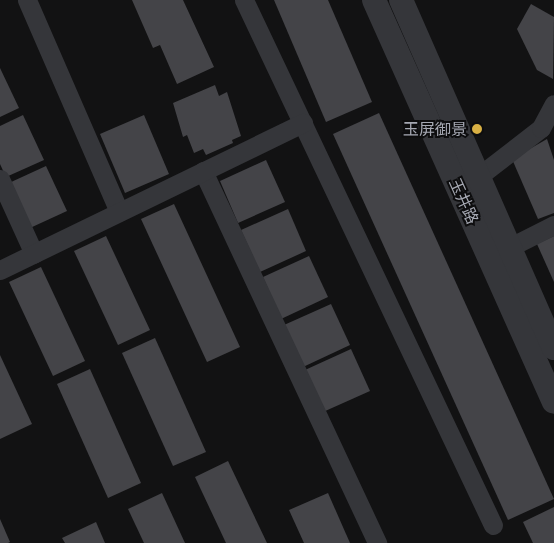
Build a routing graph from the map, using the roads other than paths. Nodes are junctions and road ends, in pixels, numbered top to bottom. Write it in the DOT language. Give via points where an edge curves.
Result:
graph roads {
  1 [pos="27,0"];
  2 [pos="244,0"];
  3 [pos="374,0"];
  4 [pos="401,0"];
  5 [pos="554,104"];
  6 [pos="303,123"];
  7 [pos="203,171"];
  8 [pos="479,176"];
  9 [pos="0,179"];
  10 [pos="119,212"];
  11 [pos="554,225"];
  12 [pos="510,247"];
  13 [pos="34,254"];
  14 [pos="0,270"];
  15 [pos="554,348"];
  16 [pos="554,402"];
  17 [pos="493,525"];
  18 [pos="377,543"];
  1 -- 10 [label="street"];
  2 -- 6 [label="street"];
  3 -- 16 [label="street, 玉井路"];
  4 -- 8 [label="street, 玉井路"];
  5 -- 8 [label="street" via="541,128"];
  6 -- 7 [label="street"];
  6 -- 17 [label="street"];
  7 -- 10 [label="street"];
  7 -- 18 [label="street"];
  8 -- 12 [label="street, 玉井路"];
  9 -- 13 [label="street"];
  10 -- 13 [label="street"];
  11 -- 12 [label="street"];
  12 -- 15 [label="street, 玉井路"];
  13 -- 14 [label="street"];
}
